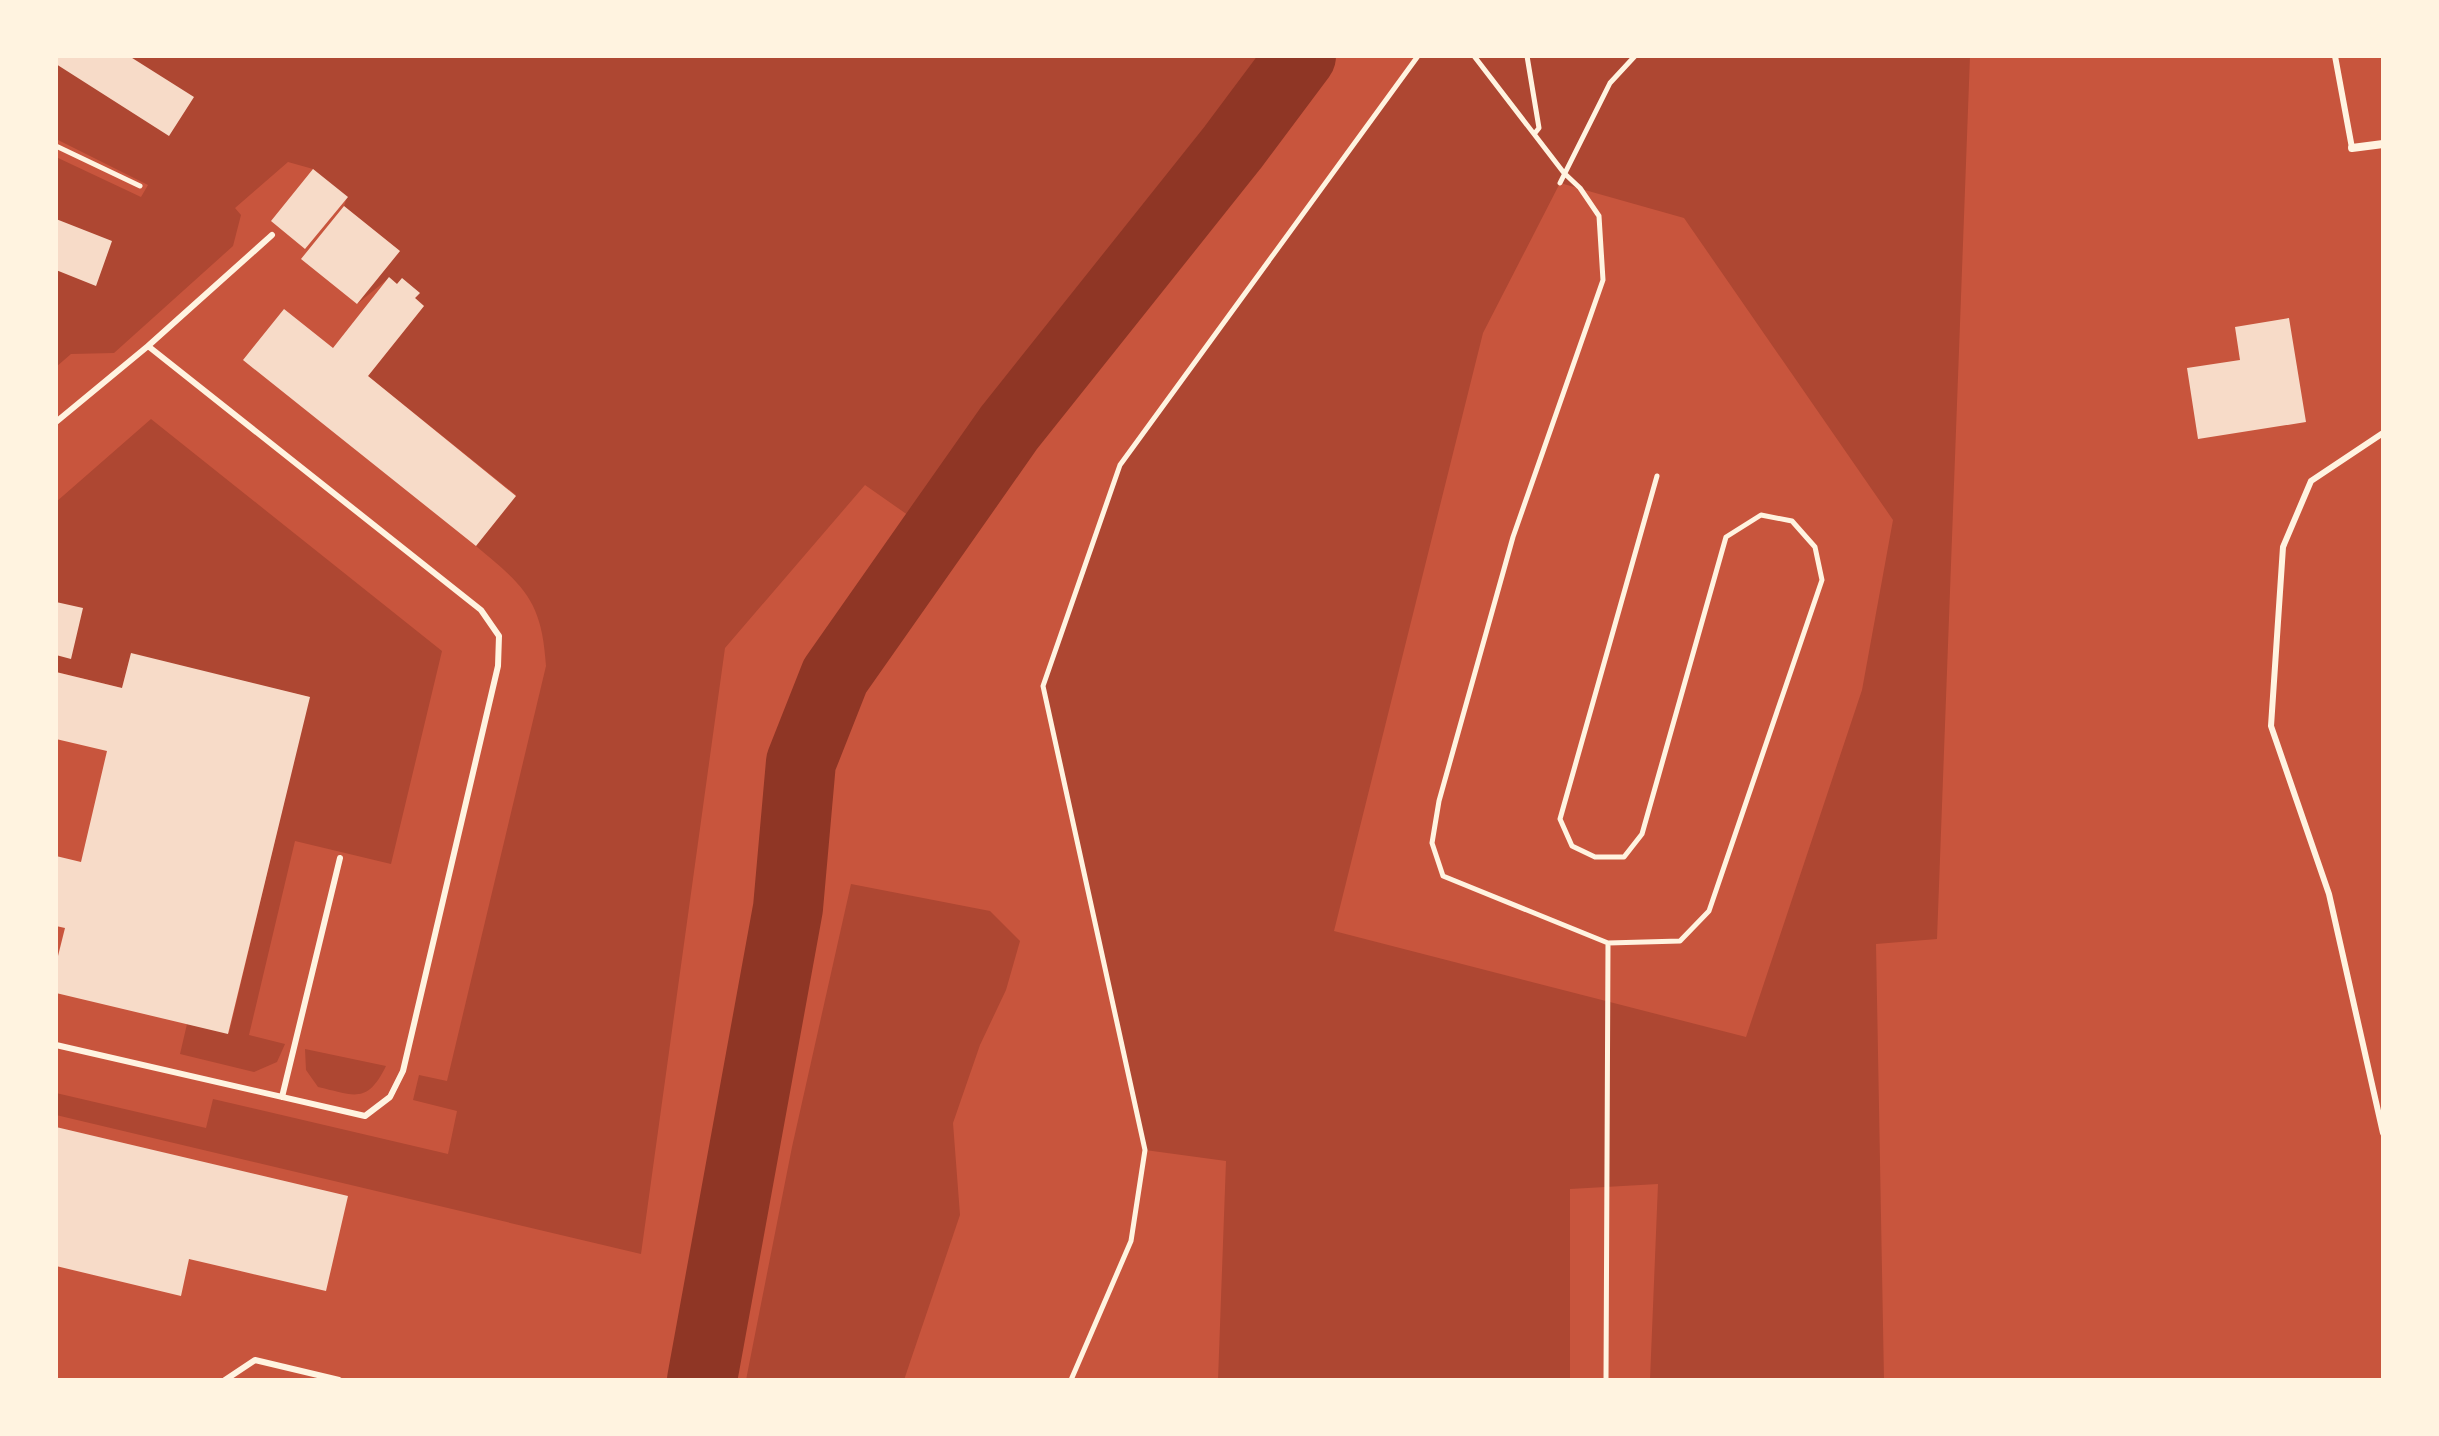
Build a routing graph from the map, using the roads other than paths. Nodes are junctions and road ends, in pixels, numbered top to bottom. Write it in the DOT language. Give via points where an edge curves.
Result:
graph roads {
  1 [pos="2335,56"];
  2 [pos="2383,144"];
  3 [pos="2352,148"];
  4 [pos="272,235"];
  5 [pos="148,346"];
  6 [pos="56,422"];
  7 [pos="2383,433"];
  8 [pos="340,858"];
  9 [pos="56,1045"];
  10 [pos="282,1097"];
  11 [pos="2383,1133"];
  12 [pos="225,1380"];
  13 [pos="339,1380"];
  1 -- 3 [label="lane"];
  2 -- 3 [label="street"];
  4 -- 5 [label="lane"];
  5 -- 6 [label="lane"];
  5 -- 10 [label="lane" via="481,610 499,636 498,666 403,1071 390,1097 365,1116"];
  7 -- 11 [label="lane" via="2311,481 2283,547 2271,726 2329,894"];
  8 -- 10 [label="lane"];
  9 -- 10 [label="lane"];
  12 -- 13 [label="lane" via="255,1360"];
}
